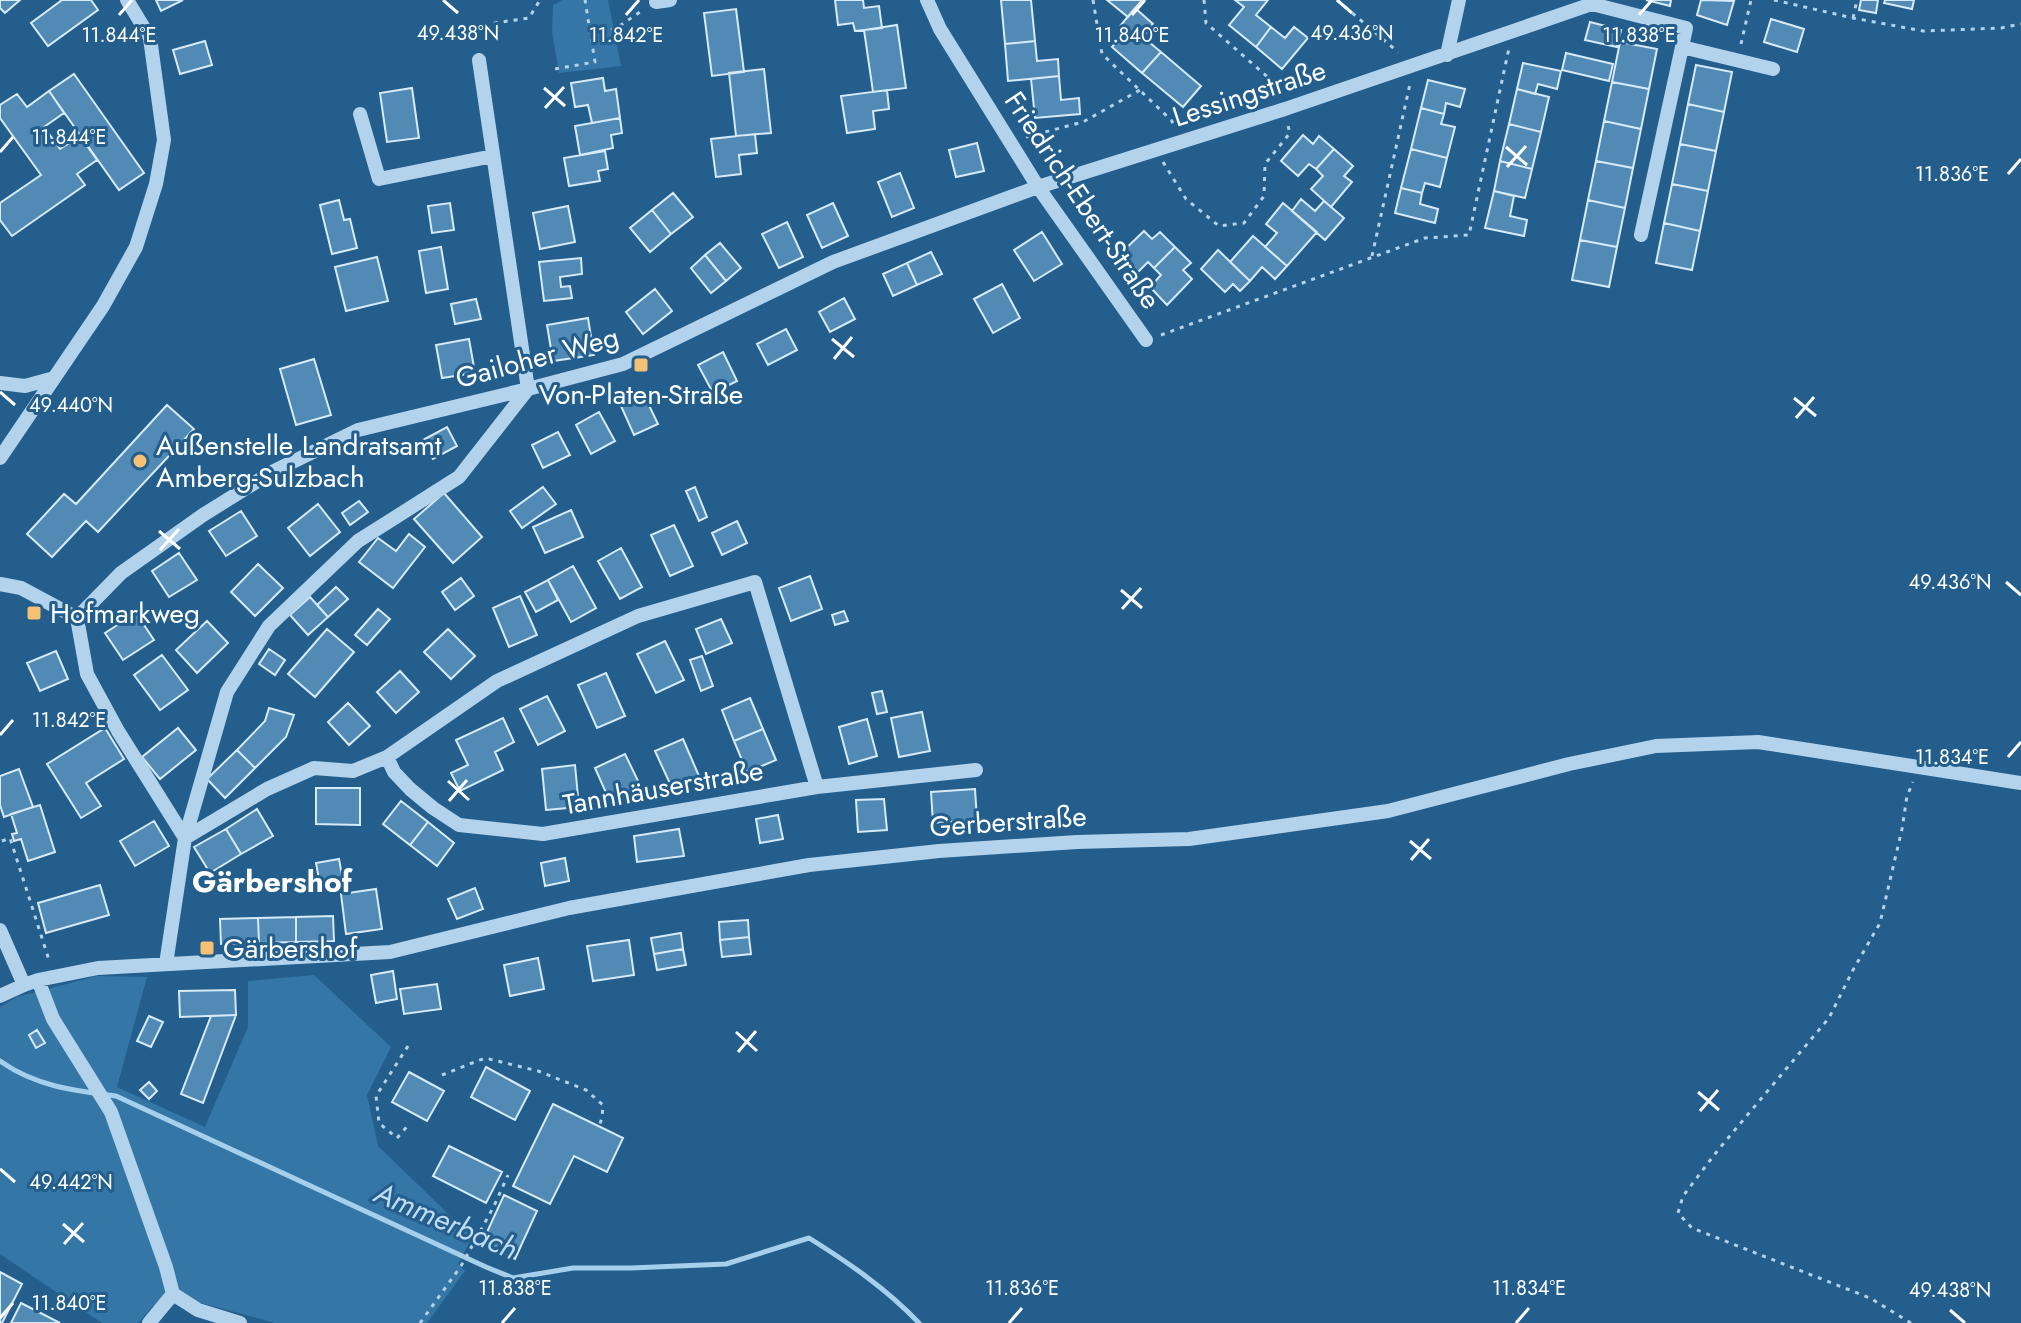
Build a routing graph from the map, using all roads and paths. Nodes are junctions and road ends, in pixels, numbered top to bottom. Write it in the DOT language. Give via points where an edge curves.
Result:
graph roads {
  1 [pos="127,0"];
  2 [pos="540,0"];
  3 [pos="585,0"];
  4 [pos="927,0"];
  5 [pos="1093,0"];
  6 [pos="1204,0"];
  7 [pos="1337,0"];
  8 [pos="1459,0"];
  9 [pos="1751,0"];
  10 [pos="1774,0"];
  11 [pos="1857,0"];
  12 [pos="663,1"];
  13 [pos="1853,18"];
  14 [pos="2021,24"];
  15 [pos="474,26"];
  16 [pos="591,32"];
  17 [pos="1513,32"];
  18 [pos="1682,47"];
  19 [pos="1447,55"];
  20 [pos="1737,59"];
  21 [pos="479,60"];
  22 [pos="1414,66"];
  23 [pos="555,69"];
  24 [pos="1773,69"];
  25 [pos="1140,90"];
  26 [pos="1285,109"];
  27 [pos="360,114"];
  28 [pos="1010,141"];
  29 [pos="1179,143"];
  30 [pos="1158,149"];
  31 [pos="493,156"];
  32 [pos="1038,187"];
  33 [pos="1641,235"];
  34 [pos="1372,258"];
  35 [pos="1146,340"];
  36 [pos="54,378"];
  37 [pos="0,383"];
  38 [pos="528,389"];
  39 [pos="0,458"];
  40 [pos="0,584"];
  41 [pos="77,618"];
  42 [pos="387,757"];
  43 [pos="1920,766"];
  44 [pos="976,770"];
  45 [pos="2021,783"];
  46 [pos="817,787"];
  47 [pos="185,838"];
  48 [pos="2,841"];
  49 [pos="2,938"];
  50 [pos="166,964"];
  51 [pos="54,977"];
  52 [pos="31,982"];
  53 [pos="0,996"];
  54 [pos="408,1046"];
  55 [pos="442,1075"];
  56 [pos="410,1123"];
  57 [pos="599,1126"];
  58 [pos="508,1175"];
  59 [pos="173,1294"];
  60 [pos="149,1323"];
  61 [pos="240,1323"];
  62 [pos="420,1323"];
  63 [pos="1911,1323"];
  1 -- 36 [label="street" via="150,38 164,140 156,184 136,247"];
  2 -- 15 [label="path" via="529,18"];
  3 -- 16 [label="path"];
  4 -- 28 [label="street, Friedrich-Ebert-Straße"];
  5 -- 25 [label="path" via="1102,54"];
  6 -- 26 [label="path" via="1206,23 1279,87"];
  7 -- 22 [label="path"];
  8 -- 19 [label="street"];
  9 -- 20 [label="path"];
  10 -- 13 [label="path"];
  11 -- 13 [label="path"];
  12 -- 16 [label="path" via="615,29"];
  13 -- 14 [label="path" via="1923,31"];
  16 -- 23 [label="path" via="595,62"];
  17 -- 18 [label="street, Lessingstraße" via="1592,4 1686,28"];
  17 -- 19 [label="street, Lessingstraße"];
  17 -- 34 [label="path, Friedrich-Ebert-Straße" via="1469,235 1425,238"];
  18 -- 20 [label="street"];
  18 -- 33 [label="street"];
  19 -- 22 [label="street, Lessingstraße"];
  20 -- 24 [label="street"];
  21 -- 31 [label="street"];
  22 -- 26 [label="street, Lessingstraße"];
  22 -- 34 [label="path"];
  25 -- 28 [label="path" via="1083,122"];
  25 -- 29 [label="path" via="1172,121"];
  26 -- 29 [label="street, Lessingstraße"];
  26 -- 30 [label="path" via="1290,133 1265,164 1264,196 1244,223 1219,226 1186,199"];
  27 -- 31 [label="street" via="379,179"];
  28 -- 32 [label="street, Friedrich-Ebert-Straße"];
  29 -- 30 [label="street, Lessingstraße"];
  30 -- 32 [label="street, Lessingstraße"];
  31 -- 38 [label="street"];
  32 -- 35 [label="street, Friedrich-Ebert-Straße"];
  32 -- 38 [label="street, Gailoher Weg" via="833,262 623,364"];
  34 -- 35 [label="path, Friedrich-Ebert-Straße"];
  36 -- 37 [label="street" via="25,386"];
  36 -- 39 [label="street"];
  38 -- 41 [label="street, Gailoher Weg" via="358,430 272,472 121,573"];
  38 -- 47 [label="street" via="459,477 358,541 269,626 227,692"];
  40 -- 41 [label="street" via="21,588"];
  41 -- 47 [label="street" via="87,674"];
  42 -- 46 [label="street, Tannhäuserstraße" via="410,789 459,825 543,834"];
  42 -- 46 [label="street" via="497,681 638,616 755,582"];
  42 -- 47 [label="street" via="353,771 314,768"];
  43 -- 45 [label="street, Gerberstraße"];
  43 -- 50 [label="street, Gerberstraße" via="1758,742 1656,746 1388,811 1189,839 939,851 809,865 569,908 390,952"];
  43 -- 63 [label="path" via="1907,796 1880,923 1829,1018 1709,1161 1683,1196 1678,1213 1692,1228 1870,1298"];
  44 -- 46 [label="street, Tannhäuserstraße"];
  47 -- 50 [label="street"];
  48 -- 51 [label="path" via="10,838"];
  49 -- 52 [label="street"];
  50 -- 51 [label="street, Gerberstraße"];
  51 -- 52 [label="street, Gerberstraße"];
  52 -- 53 [label="street, Gerberstraße"];
  52 -- 59 [label="street" via="111,1112"];
  54 -- 56 [label="path" via="376,1096 379,1123 397,1138"];
  55 -- 57 [label="path" via="485,1058 538,1071 586,1090 603,1105"];
  58 -- 62 [label="path" via="461,1266"];
  59 -- 60 [label="street"];
  59 -- 61 [label="street" via="198,1310"];
}
